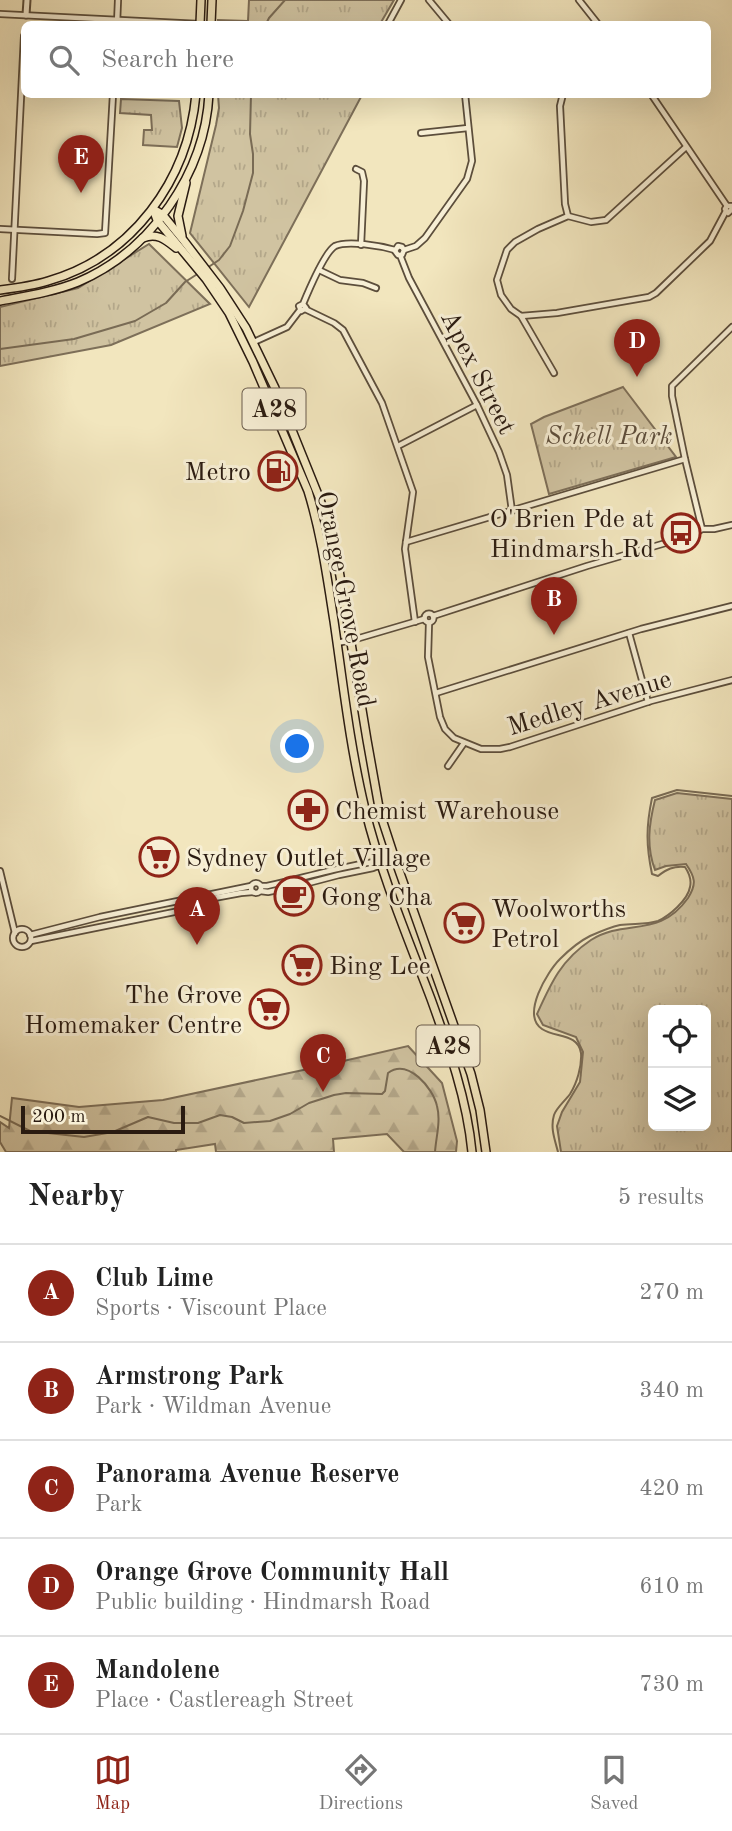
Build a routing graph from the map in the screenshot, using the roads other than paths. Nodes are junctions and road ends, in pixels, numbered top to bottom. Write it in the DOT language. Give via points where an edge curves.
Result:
graph roads {
  1 [pos="27,0"];
  2 [pos="118,0"];
  3 [pos="201,0"];
  4 [pos="212,0"];
  5 [pos="401,0"];
  6 [pos="429,0"];
  7 [pos="579,0"];
  8 [pos="0,14"];
  9 [pos="26,15"];
  10 [pos="26,21"];
  11 [pos="104,21"];
  12 [pos="117,21"];
  13 [pos="200,21"];
  14 [pos="211,21"];
  15 [pos="390,21"];
  16 [pos="446,21"];
  17 [pos="596,21"];
  18 [pos="21,94"];
  19 [pos="113,98"];
  20 [pos="195,98"];
  21 [pos="209,98"];
  22 [pos="465,98"];
  23 [pos="562,98"];
  24 [pos="654,98"];
  25 [pos="468,128"];
  26 [pos="421,133"];
  27 [pos="686,147"];
  28 [pos="356,169"];
  29 [pos="187,179"];
  30 [pos="153,209"];
  31 [pos="730,209"];
  32 [pos="568,216"];
  33 [pos="160,217"];
  34 [pos="0,229"];
  35 [pos="14,230"];
  36 [pos="140,240"];
  37 [pos="184,241"];
  38 [pos="361,245"];
  39 [pos="395,250"];
  40 [pos="404,250"];
  41 [pos="400,255"];
  42 [pos="188,257"];
  43 [pos="199,266"];
  44 [pos="319,270"];
  45 [pos="208,277"];
  46 [pos="12,279"];
  47 [pos="376,288"];
  48 [pos="0,290"];
  49 [pos="0,301"];
  50 [pos="303,308"];
  51 [pos="521,316"];
  52 [pos="732,327"];
  53 [pos="254,342"];
  54 [pos="554,373"];
  55 [pos="477,405"];
  56 [pos="398,446"];
  57 [pos="685,459"];
  58 [pos="512,511"];
  59 [pos="732,525"];
  60 [pos="702,529"];
  61 [pos="406,542"];
  62 [pos="732,606"];
  63 [pos="427,621"];
  64 [pos="415,622"];
  65 [pos="629,633"];
  66 [pos="351,641"];
  67 [pos="337,643"];
  68 [pos="732,680"];
  69 [pos="436,693"];
  70 [pos="648,702"];
  71 [pos="464,743"];
  72 [pos="448,766"];
  73 [pos="395,859"];
  74 [pos="380,863"];
  75 [pos="0,871"];
  76 [pos="252,889"];
  77 [pos="260,889"];
  78 [pos="15,933"];
  79 [pos="30,938"];
  80 [pos="472,1152"];
  81 [pos="486,1152"];
  1 -- 9 [label="street"];
  2 -- 12 [label="street"];
  3 -- 13 [label="highway"];
  4 -- 14 [label="highway"];
  5 -- 15 [label="street"];
  6 -- 16 [label="street"];
  7 -- 17 [label="street"];
  8 -- 9 [label="street"];
  9 -- 10 [label="street"];
  9 -- 11 [label="street"];
  18 -- 35 [label="street"];
  19 -- 35 [label="street" via="104,233"];
  20 -- 30 [label="highway" via="182,157"];
  21 -- 29 [label="highway" via="202,141"];
  22 -- 25 [label="street"];
  23 -- 32 [label="street"];
  24 -- 27 [label="street"];
  25 -- 26 [label="street"];
  25 -- 40 [label="street" via="472,161 467,179 425,239"];
  27 -- 31 [label="street"];
  27 -- 32 [label="street" via="606,220 591,222"];
  28 -- 38 [label="street" via="364,181"];
  29 -- 33 [label="highway"];
  29 -- 37 [label="highway" via="178,216"];
  30 -- 33 [label="highway, Orange Grove Road"];
  30 -- 48 [label="highway" via="128,236 95,260 48,281"];
  31 -- 51 [label="street" via="710,241 653,295"];
  32 -- 51 [label="street" via="507,250 497,280 501,295"];
  33 -- 36 [label="highway"];
  33 -- 37 [label="highway, Orange Grove Road"];
  33 -- 42 [label="highway, Orange Grove Road / A28"];
  34 -- 35 [label="street"];
  35 -- 46 [label="street"];
  36 -- 42 [label="highway" via="158,236"];
  36 -- 49 [label="highway" via="78,282"];
  37 -- 43 [label="highway, Orange Grove Road / A28"];
  38 -- 39 [label="street"];
  38 -- 44 [label="street" via="334,247"];
  39 -- 40 [label="street" via="400,246"];
  39 -- 41 [label="street"];
  40 -- 41 [label="street"];
  41 -- 55 [label="street, Apex Street"];
  42 -- 43 [label="highway, Orange Grove Road / A28"];
  43 -- 45 [label="highway, Orange Grove Road / A28"];
  44 -- 47 [label="street"];
  44 -- 50 [label="street"];
  45 -- 53 [label="highway, Orange Grove Road / A28"];
  45 -- 67 [label="highway, Orange Grove Road / A28" via="242,338 308,491 324,556"];
  50 -- 53 [label="street" via="287,327"];
  50 -- 56 [label="street" via="343,330 382,403"];
  51 -- 54 [label="street"];
  52 -- 57 [label="street" via="672,386"];
  53 -- 66 [label="highway, Orange Grove Road / A28" via="328,523"];
  55 -- 56 [label="street"];
  55 -- 58 [label="street, Apex Street" via="507,475"];
  56 -- 61 [label="street" via="413,492"];
  57 -- 58 [label="street"];
  57 -- 60 [label="street"];
  58 -- 61 [label="street"];
  59 -- 60 [label="street"];
  60 -- 63 [label="street" via="433,616 428,613"];
  61 -- 64 [label="street"];
  62 -- 65 [label="street"];
  63 -- 64 [label="street"];
  63 -- 69 [label="street"];
  64 -- 66 [label="street"];
  65 -- 69 [label="street"];
  65 -- 70 [label="street"];
  66 -- 67 [label="street"];
  66 -- 73 [label="highway, Orange Grove Road / A28" via="376,795"];
  67 -- 74 [label="highway, Orange Grove Road / A28" via="354,756"];
  68 -- 70 [label="street, Medley Avenue"];
  69 -- 71 [label="street" via="445,729"];
  70 -- 71 [label="street, Medley Avenue" via="500,749"];
  71 -- 72 [label="street"];
  73 -- 74 [label="street"];
  73 -- 81 [label="highway, Orange Grove Road / A28" via="471,1074"];
  74 -- 77 [label="street" via="337,868"];
  74 -- 80 [label="highway, Orange Grove Road / A28" via="448,1048"];
  75 -- 78 [label="street"];
  76 -- 77 [label="street" via="258,893"];
  76 -- 77 [label="street" via="257,883"];
  76 -- 79 [label="street" via="100,918"];
  76 -- 79 [label="street" via="189,909"];
  78 -- 79 [label="street" via="23,930"];
  78 -- 79 [label="street" via="18,946 24,947"];
}
